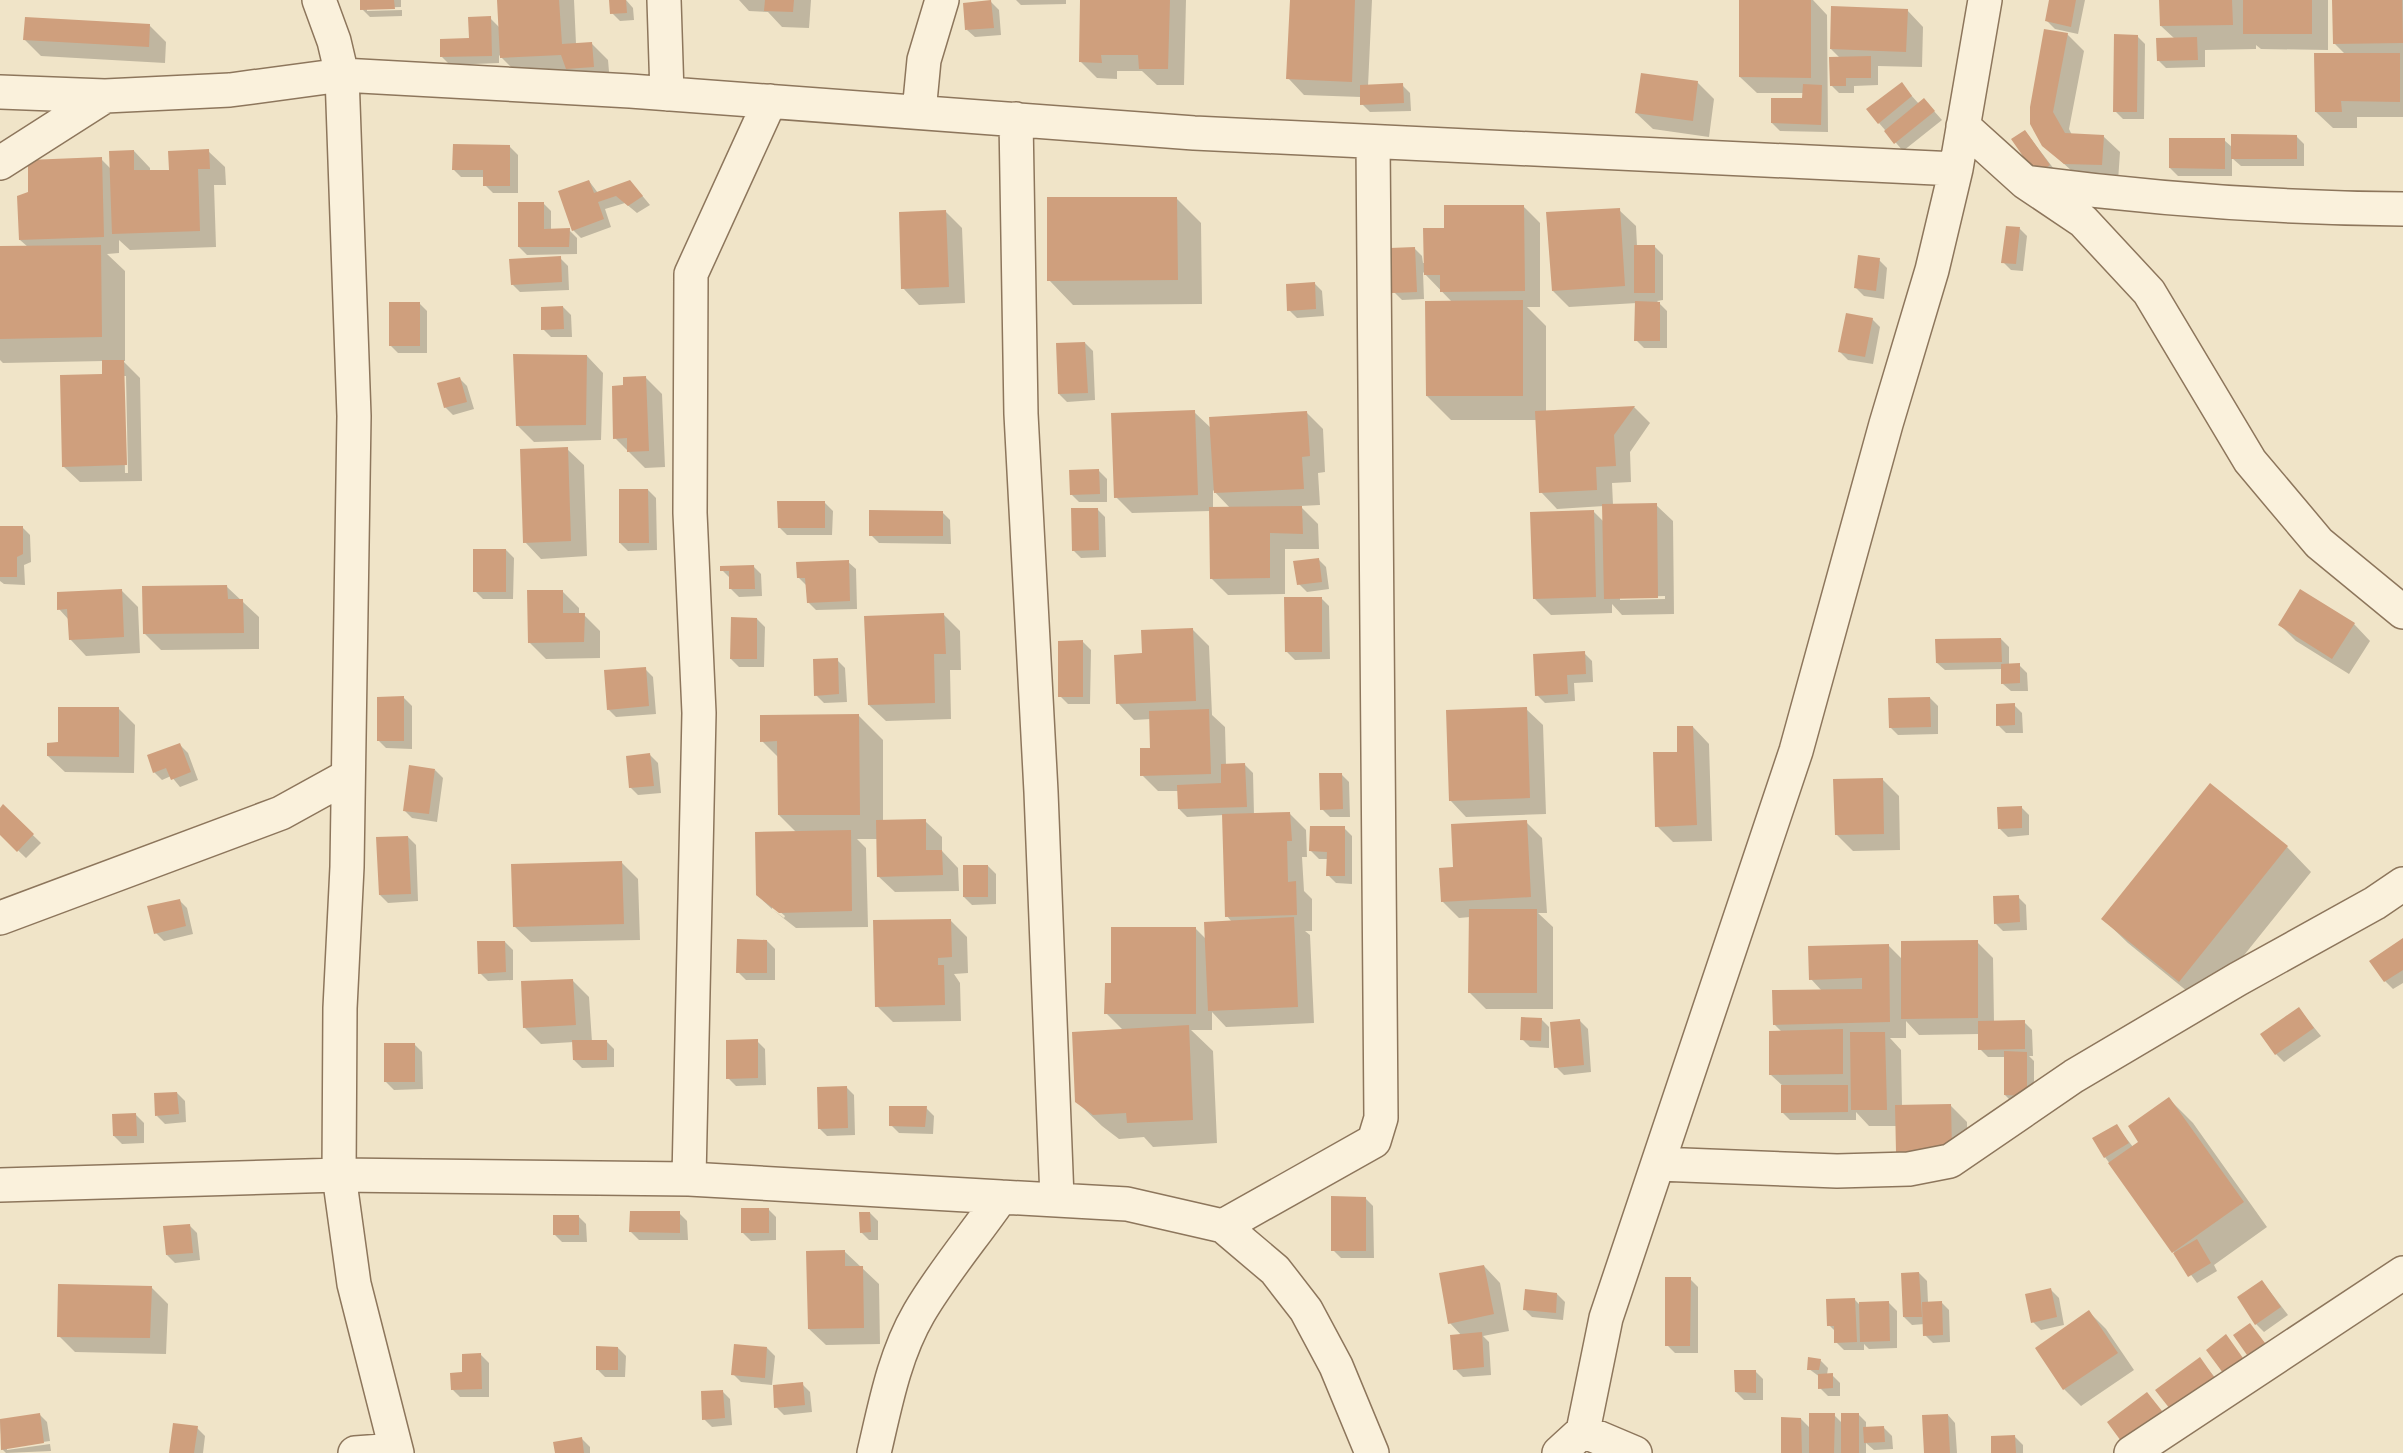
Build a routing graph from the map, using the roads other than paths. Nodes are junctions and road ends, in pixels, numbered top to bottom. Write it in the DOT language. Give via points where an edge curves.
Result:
graph roads {
  1 [pos="319,0"];
  2 [pos="664,0"];
  3 [pos="942,0"];
  4 [pos="1985,0"];
  5 [pos="342,75"];
  6 [pos="0,92"];
  7 [pos="667,94"];
  8 [pos="105,96"];
  9 [pos="770,101"];
  10 [pos="919,112"];
  11 [pos="1016,119"];
  12 [pos="1963,126"];
  13 [pos="1373,142"];
  14 [pos="0,164"];
  15 [pos="1956,169"];
  16 [pos="2025,182"];
  17 [pos="2403,209"];
  18 [pos="2403,612"];
  19 [pos="348,776"];
  20 [pos="2403,884"];
  21 [pos="0,918"];
  22 [pos="1658,1164"];
  23 [pos="339,1175"];
  24 [pos="689,1179"];
  25 [pos="0,1185"];
  26 [pos="1001,1197"];
  27 [pos="1058,1198"];
  28 [pos="1223,1226"];
  29 [pos="2403,1273"];
  30 [pos="1583,1431"];
  31 [pos="396,1451"];
  32 [pos="355,1453"];
  33 [pos="873,1453"];
  34 [pos="1372,1453"];
  35 [pos="1559,1453"];
  36 [pos="1635,1453"];
  37 [pos="2131,1453"];
  1 -- 5 [label="street"];
  2 -- 7 [label="street"];
  3 -- 10 [label="street" via="924,60"];
  4 -- 12 [label="street"];
  5 -- 7 [label="street"];
  5 -- 8 [label="street" via="230,90"];
  5 -- 19 [label="street" via="354,416"];
  6 -- 8 [label="street"];
  7 -- 9 [label="street"];
  8 -- 14 [label="street"];
  9 -- 10 [label="street"];
  9 -- 24 [label="street" via="691,274 690,513 699,713"];
  10 -- 11 [label="street"];
  11 -- 13 [label="street"];
  11 -- 27 [label="street" via="1021,414"];
  12 -- 15 [label="street"];
  12 -- 16 [label="street"];
  13 -- 15 [label="street"];
  13 -- 28 [label="street" via="1382,1119 1374,1141"];
  15 -- 22 [label="street" via="1932,270 1796,751"];
  16 -- 17 [label="street" via="2197,200"];
  16 -- 18 [label="street" via="2084,221 2149,292 2250,461 2319,543"];
  19 -- 21 [label="street" via="281,813"];
  19 -- 23 [label="street"];
  20 -- 22 [label="street" via="2074,1076 1950,1161 1909,1169 1837,1171"];
  22 -- 30 [label="street" via="1606,1318"];
  23 -- 24 [label="street"];
  23 -- 25 [label="street"];
  23 -- 31 [label="street" via="354,1284"];
  24 -- 26 [label="street"];
  26 -- 27 [label="street"];
  26 -- 33 [label="street" via="918,1315 894,1371"];
  27 -- 28 [label="street" via="1126,1204"];
  28 -- 34 [label="street" via="1275,1270 1306,1311 1336,1366"];
  29 -- 37 [label="street"];
  30 -- 35 [label="street"];
  30 -- 36 [label="street"];
  31 -- 32 [label="street"];
}
